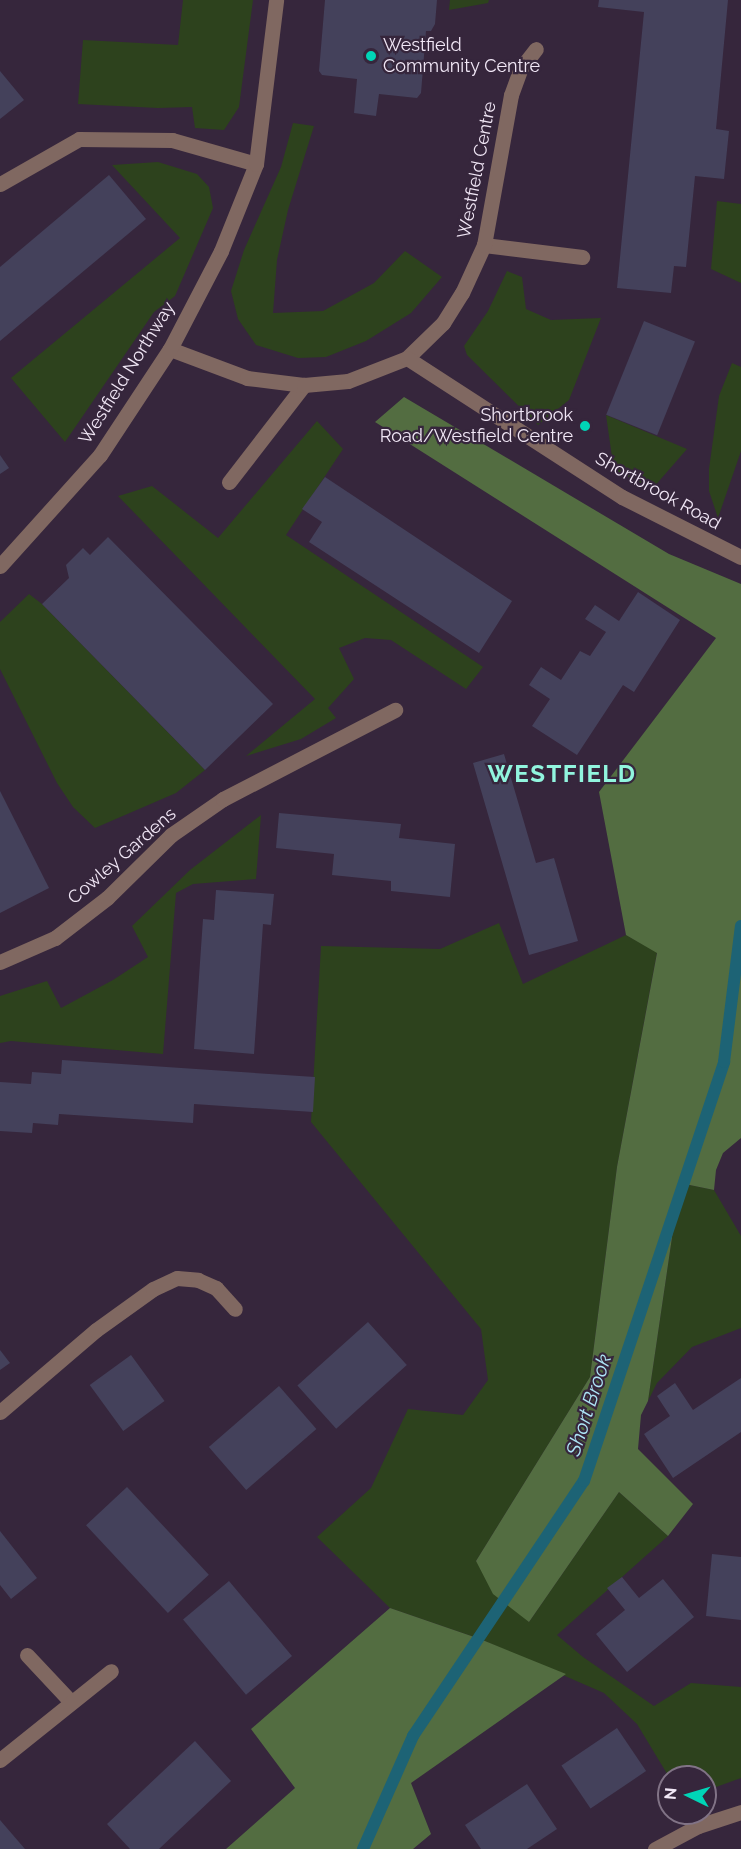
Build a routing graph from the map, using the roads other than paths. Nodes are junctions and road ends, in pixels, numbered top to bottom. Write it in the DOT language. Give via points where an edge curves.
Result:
graph roads {
  1 [pos="276,0"];
  2 [pos="536,48"];
  3 [pos="256,164"];
  4 [pos="0,184"];
  5 [pos="484,245"];
  6 [pos="582,257"];
  7 [pos="170,349"];
  8 [pos="407,358"];
  9 [pos="304,385"];
  10 [pos="229,482"];
  11 [pos="741,557"];
  12 [pos="0,566"];
  13 [pos="395,710"];
  14 [pos="0,962"];
  15 [pos="235,1309"];
  16 [pos="0,1412"];
  17 [pos="27,1655"];
  18 [pos="111,1671"];
  19 [pos="71,1702"];
  20 [pos="0,1760"];
  21 [pos="741,1812"];
  22 [pos="655,1849"];
  1 -- 3 [label="street, Westfield Northway"];
  2 -- 5 [label="street, Westfield Centre" via="521,68 511,95"];
  3 -- 4 [label="street" via="172,140 79,139"];
  3 -- 7 [label="street, Westfield Northway" via="221,251"];
  5 -- 6 [label="street"];
  5 -- 8 [label="street, Westfield Centre" via="443,323"];
  7 -- 9 [label="street, Westfield Centre" via="247,378"];
  7 -- 12 [label="street, Westfield Northway" via="100,455"];
  8 -- 9 [label="street, Westfield Centre" via="348,381"];
  8 -- 11 [label="street, Shortbrook Road" via="622,497"];
  9 -- 10 [label="street"];
  13 -- 14 [label="street, Cowley Gardens" via="223,799 171,835 107,898 55,938"];
  15 -- 16 [label="street" via="216,1288 198,1280 177,1278 153,1289 96,1330"];
  17 -- 19 [label="street"];
  18 -- 19 [label="street"];
  19 -- 20 [label="street"];
  21 -- 22 [label="street" via="698,1826"];
}
